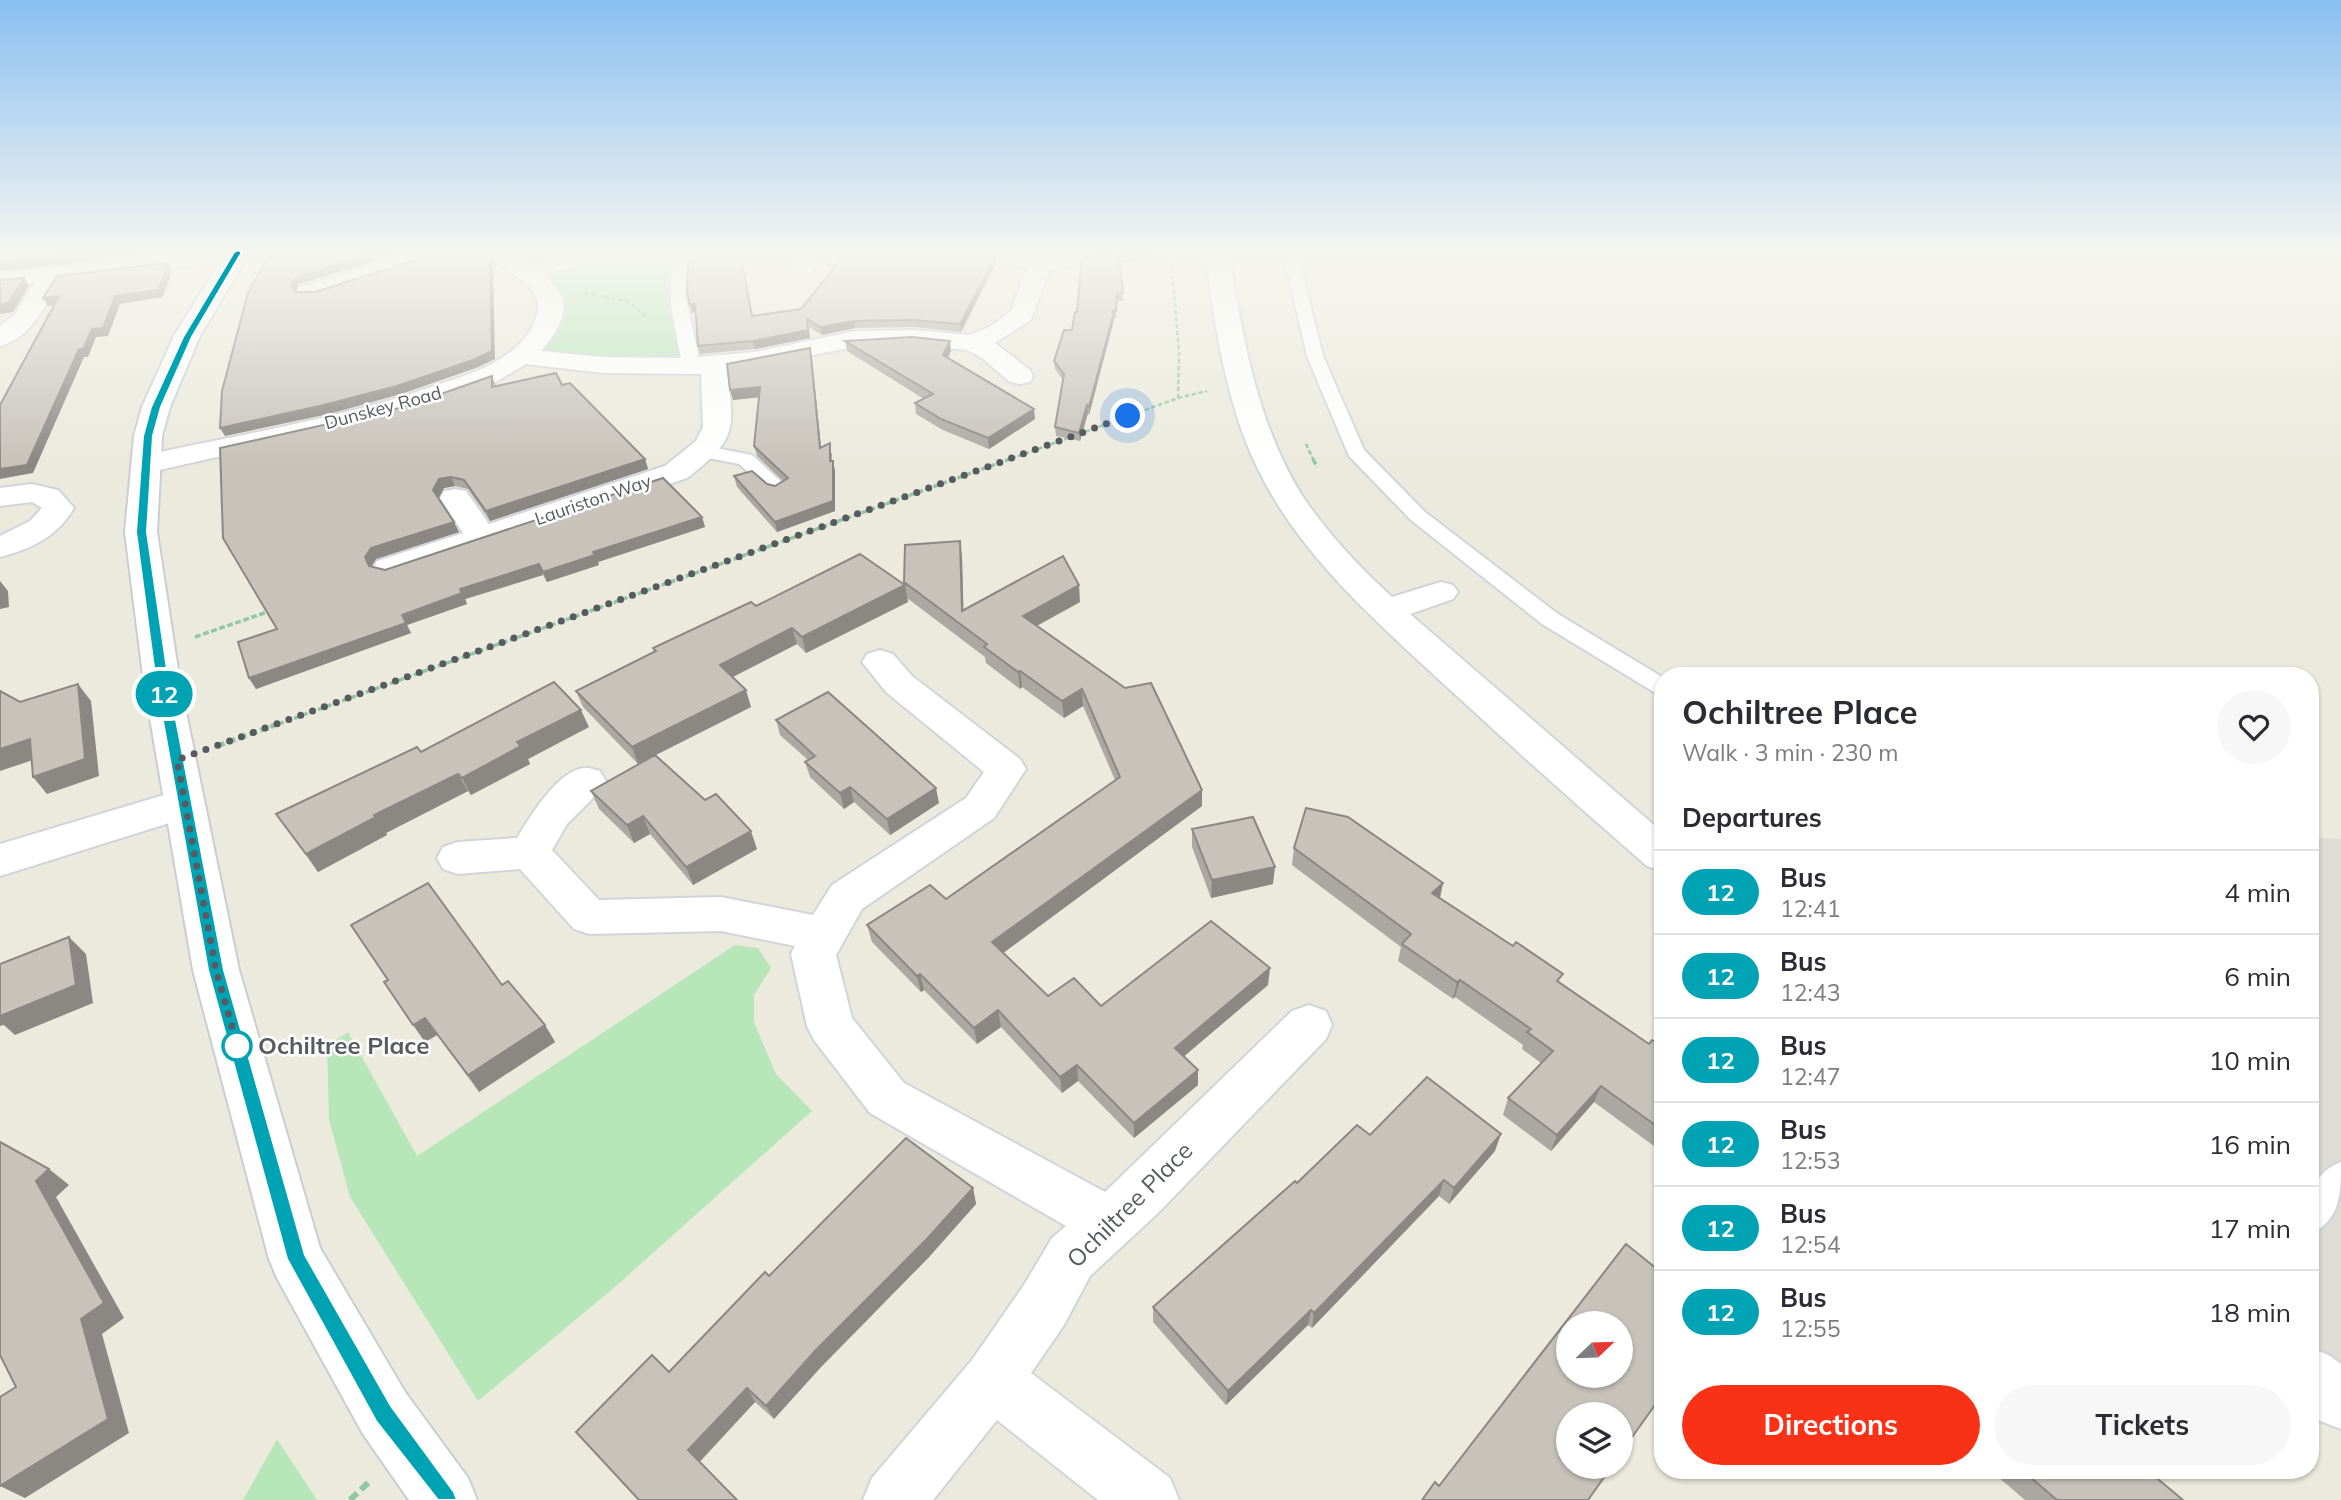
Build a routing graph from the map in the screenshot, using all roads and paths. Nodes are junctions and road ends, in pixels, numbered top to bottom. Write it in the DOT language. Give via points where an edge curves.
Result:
graph roads {
  1 [pos="19,322"];
  2 [pos="196,322"];
  3 [pos="547,322"];
  4 [pos="648,322"];
  5 [pos="682,322"];
  6 [pos="1012,322"];
  7 [pos="1177,322"];
  8 [pos="1227,322"];
  9 [pos="1307,322"];
  10 [pos="0,338"];
  11 [pos="974,343"];
  12 [pos="522,356"];
  13 [pos="702,365"];
  14 [pos="632,366"];
  15 [pos="1020,376"];
  16 [pos="705,452"];
  17 [pos="146,464"];
  18 [pos="778,488"];
  19 [pos="0,497"];
  20 [pos="455,498"];
  21 [pos="482,537"];
  22 [pos="0,547"];
  23 [pos="389,568"];
  24 [pos="1441,592"];
  25 [pos="273,609"];
  26 [pos="1385,611"];
  27 [pos="158,650"];
  28 [pos="880,662"];
  29 [pos="1654,682"];
  30 [pos="177,760"];
  31 [pos="586,781"];
  32 [pos="184,804"];
  33 [pos="1654,848"];
  34 [pos="530,853"];
  35 [pos="458,858"];
  36 [pos="0,860"];
  37 [pos="825,935"];
  38 [pos="1309,1025"];
  39 [pos="2341,1177"];
  40 [pos="2319,1206"];
  41 [pos="1110,1223"];
  42 [pos="992,1380"];
  43 [pos="2319,1383"];
  44 [pos="2341,1400"];
  45 [pos="446,1500"];
  46 [pos="894,1500"];
  47 [pos="1148,1500"];
  1 -- 10 [label="street"];
  2 -- 17 [label="street" via="156,407"];
  3 -- 12 [label="street, Dunskey Road" via="544,332"];
  4 -- 14 [label="path"];
  5 -- 13 [label="lane" via="691,358"];
  6 -- 11 [label="street"];
  7 -- 30 [label="path" via="1178,398"];
  8 -- 26 [label="street" via="1247,406 1273,470 1308,527"];
  9 -- 29 [label="lane" via="1315,356 1356,452 1418,516 1550,619"];
  11 -- 13 [label="street" via="856,339 741,362"];
  11 -- 15 [label="street"];
  12 -- 14 [label="street"];
  12 -- 17 [label="street, Dunskey Road" via="479,380 397,408"];
  13 -- 14 [label="street"];
  13 -- 16 [label="street" via="719,432"];
  16 -- 18 [label="lane" via="745,459"];
  16 -- 21 [label="street, Lauriston Way" via="676,472"];
  17 -- 27 [label="street" via="141,532"];
  19 -- 22 [label="street" via="46,495 58,508 44,526"];
  20 -- 21 [label="street"];
  21 -- 23 [label="street, Lauriston Way"];
  24 -- 26 [label="street"];
  25 -- 27 [label="path"];
  26 -- 33 [label="street"];
  27 -- 30 [label="street"];
  28 -- 37 [label="street" via="899,684 1006,769 980,808 847,897"];
  30 -- 32 [label="street"];
  31 -- 34 [label="street" via="552,814"];
  32 -- 36 [label="street"];
  32 -- 45 [label="street" via="216,970 296,1259 384,1413"];
  34 -- 35 [label="street"];
  34 -- 37 [label="street" via="589,917 721,914"];
  37 -- 41 [label="street" via="813,954 831,1026 887,1098"];
  38 -- 41 [label="street, Ochiltree Place"];
  39 -- 40 [label="lane"];
  41 -- 42 [label="street, Ochiltree Place" via="1071,1257"];
  42 -- 46 [label="street, Ochiltree Place"];
  42 -- 47 [label="street"];
  43 -- 44 [label="street"];
}
